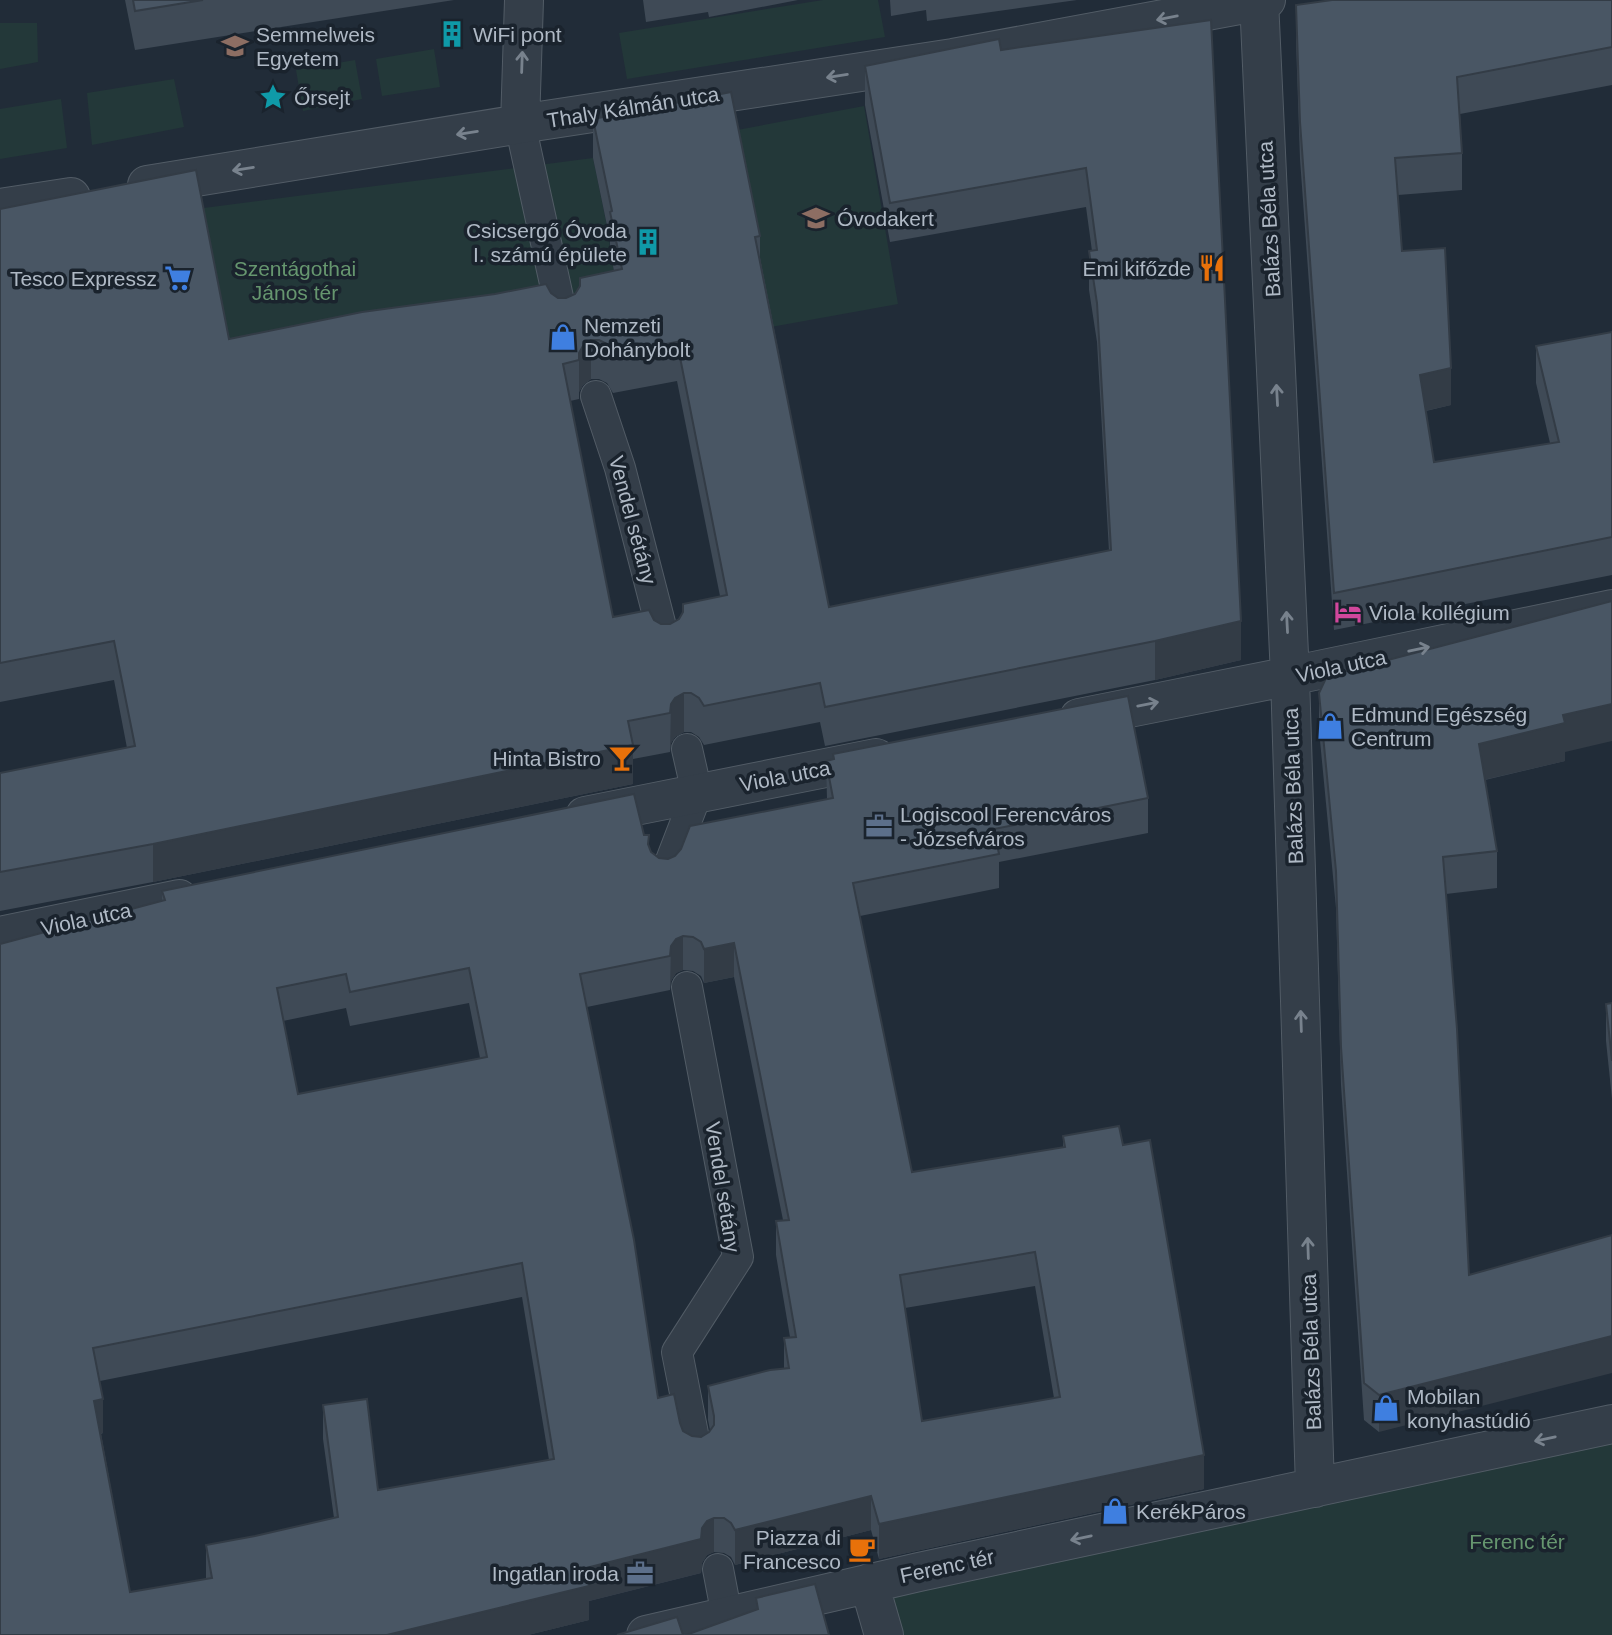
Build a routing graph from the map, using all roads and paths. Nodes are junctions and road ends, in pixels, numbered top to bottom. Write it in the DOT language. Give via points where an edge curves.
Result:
graph roads {
  1 [pos="524,0"];
  2 [pos="1261,0"];
  3 [pos="520,124"];
  4 [pos="0,208"];
  5 [pos="563,320"];
  6 [pos="596,396"];
  7 [pos="1612,610"];
  8 [pos="666,646"];
  9 [pos="1290,676"];
  10 [pos="1047,724"];
  11 [pos="687,749"];
  12 [pos="912,751"];
  13 [pos="697,793"];
  14 [pos="546,824"];
  15 [pos="664,876"];
  16 [pos="219,891"];
  17 [pos="0,936"];
  18 [pos="687,987"];
  19 [pos="1612,1424"];
  20 [pos="697,1454"];
  21 [pos="1315,1488"];
  22 [pos="718,1569"];
  23 [pos="869,1583"];
  24 [pos="727,1616"];
  25 [pos="646,1635"];
  26 [pos="884,1635"];
  3 -- 1 [label="street, one-way"];
  2 -- 3 [label="street, Thaly Kálmán utca, one-way" via="953,58"];
  9 -- 2 [label="street, Balázs Béla utca, one-way"];
  3 -- 4 [label="street, Thaly Kálmán utca, one-way"];
  3 -- 5 [label="street"];
  6 -- 8 [label="street, Vendel sétány" via="620,468"];
  9 -- 7 [label="street, Viola utca, one-way"];
  10 -- 9 [label="street, Viola utca, one-way"];
  21 -- 9 [label="street, Balázs Béla utca, one-way"];
  11 -- 13 [label="street"];
  12 -- 13 [label="street, Viola utca"];
  13 -- 14 [label="street, Viola utca"];
  13 -- 15 [label="street"];
  16 -- 17 [label="street, Viola utca"];
  18 -- 20 [label="street, Vendel sétány" via="738,1257 677,1352"];
  19 -- 21 [label="street, Ferenc tér, one-way"];
  21 -- 23 [label="street, Ferenc tér, one-way"];
  22 -- 24 [label="street"];
  23 -- 24 [label="street"];
  23 -- 26 [label="street, Ferenc tér"];
  24 -- 25 [label="street"];
}
